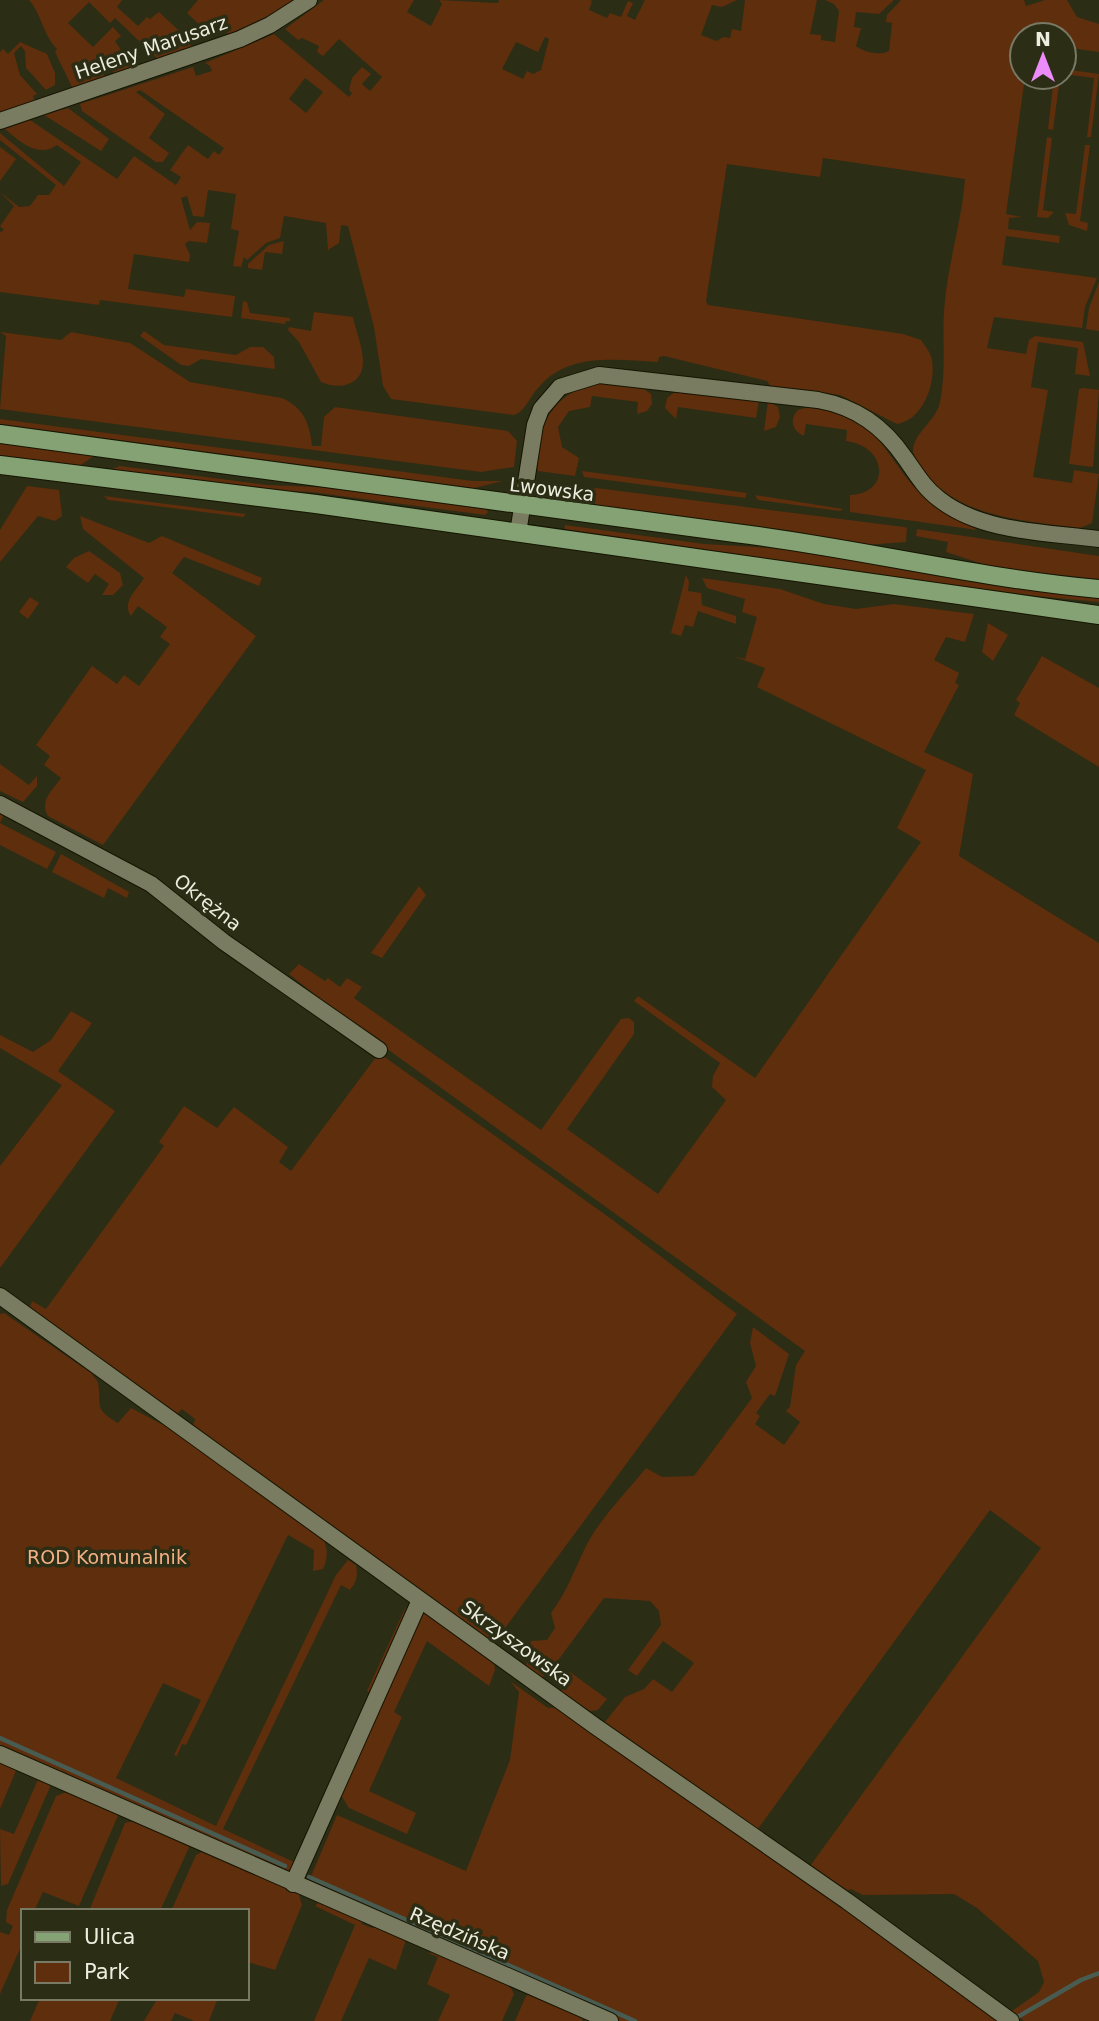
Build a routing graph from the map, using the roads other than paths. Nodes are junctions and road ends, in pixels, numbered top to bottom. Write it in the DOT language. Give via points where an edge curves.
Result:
graph roads {
  1 [pos="309,0"];
  2 [pos="0,121"];
  3 [pos="0,434"];
  4 [pos="0,465"];
  5 [pos="523,507"];
  6 [pos="518,533"];
  7 [pos="1099,539"];
  8 [pos="1099,589"];
  9 [pos="1099,615"];
  10 [pos="0,804"];
  11 [pos="379,1050"];
  12 [pos="0,1296"];
  13 [pos="420,1600"];
  14 [pos="0,1754"];
  15 [pos="293,1884"];
  16 [pos="1006,2017"];
  17 [pos="610,2021"];
  1 -- 2 [label="street, Heleny Marusarz" via="240,39"];
  3 -- 5 [label="main road, Lwowska"];
  4 -- 6 [label="main road"];
  5 -- 6 [label="street"];
  5 -- 7 [label="street" via="541,409 570,381 617,374 833,403 860,414 884,432 925,486 954,510 990,523"];
  5 -- 8 [label="main road, Lwowska" via="737,533 998,578"];
  6 -- 9 [label="main road"];
  10 -- 11 [label="street, Okrężna" via="151,884 224,942"];
  12 -- 13 [label="street, Skrzyszowska"];
  13 -- 15 [label="street"];
  13 -- 16 [label="street, Skrzyszowska"];
  14 -- 15 [label="street, Rzędzińska"];
  15 -- 17 [label="street, Rzędzińska"];
}
